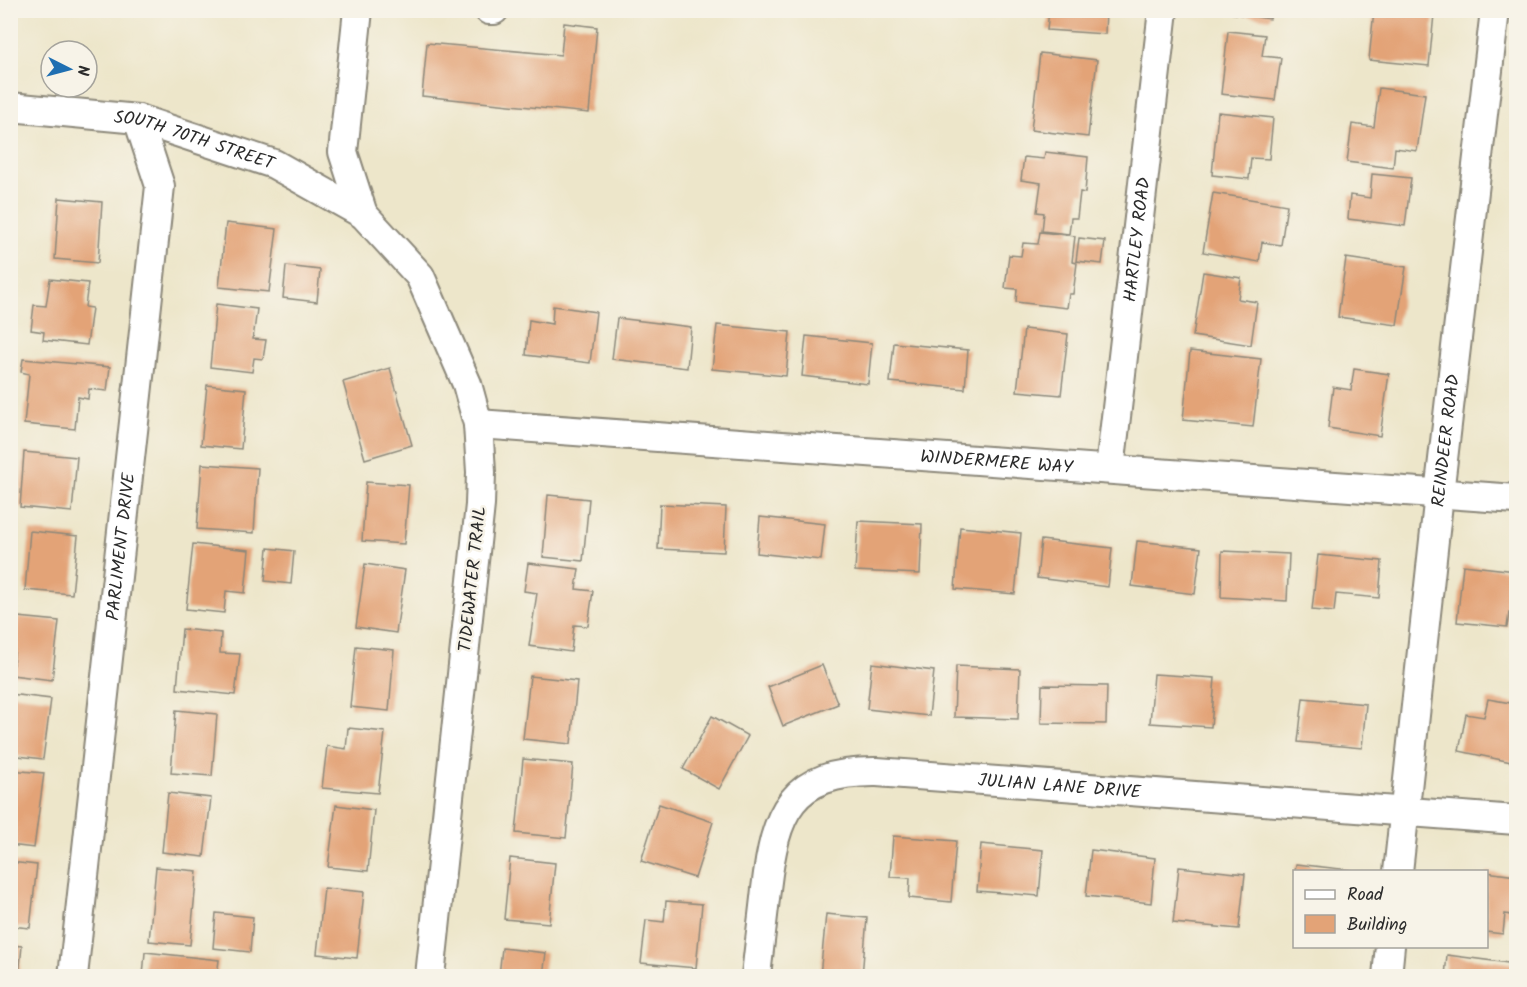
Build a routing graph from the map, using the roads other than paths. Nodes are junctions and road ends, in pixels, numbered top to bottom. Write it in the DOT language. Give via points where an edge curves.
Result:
graph roads {
  1 [pos="358,10"];
  2 [pos="489,10"];
  3 [pos="494,10"];
  4 [pos="1163,10"];
  5 [pos="1495,10"];
  6 [pos="10,107"];
  7 [pos="138,119"];
  8 [pos="363,214"];
  9 [pos="478,424"];
  10 [pos="1110,469"];
  11 [pos="1439,494"];
  12 [pos="1516,500"];
  13 [pos="1405,811"];
  14 [pos="1516,820"];
  15 [pos="1398,870"];
  16 [pos="1390,948"];
  17 [pos="73,976"];
  18 [pos="430,976"];
  19 [pos="756,976"];
  20 [pos="1387,976"];
  1 -- 8 [label="street" via="343,152"];
  2 -- 3 [label="street"];
  4 -- 10 [label="street, HARTLEY ROAD"];
  5 -- 11 [label="street, REINDEER ROAD"];
  6 -- 7 [label="street, SOUTH 70TH STREET"];
  7 -- 8 [label="street, SOUTH 70TH STREET" via="274,164"];
  7 -- 17 [label="street, PARLIMENT DRIVE" via="160,186"];
  8 -- 9 [label="street, TIDEWATER TRAIL" via="420,276 467,384"];
  9 -- 10 [label="street, WINDERMERE WAY"];
  9 -- 18 [label="street, TIDEWATER TRAIL" via="480,505"];
  10 -- 11 [label="street, WINDERMERE WAY"];
  11 -- 12 [label="street, WINDERMERE WAY"];
  11 -- 13 [label="street, REINDEER ROAD"];
  13 -- 14 [label="street, JULIAN LANE DRIVE"];
  13 -- 15 [label="street, REINDEER ROAD"];
  13 -- 19 [label="street, JULIAN LANE DRIVE" via="877,772 827,778 796,798 776,829"];
  16 -- 20 [label="street"];
}
